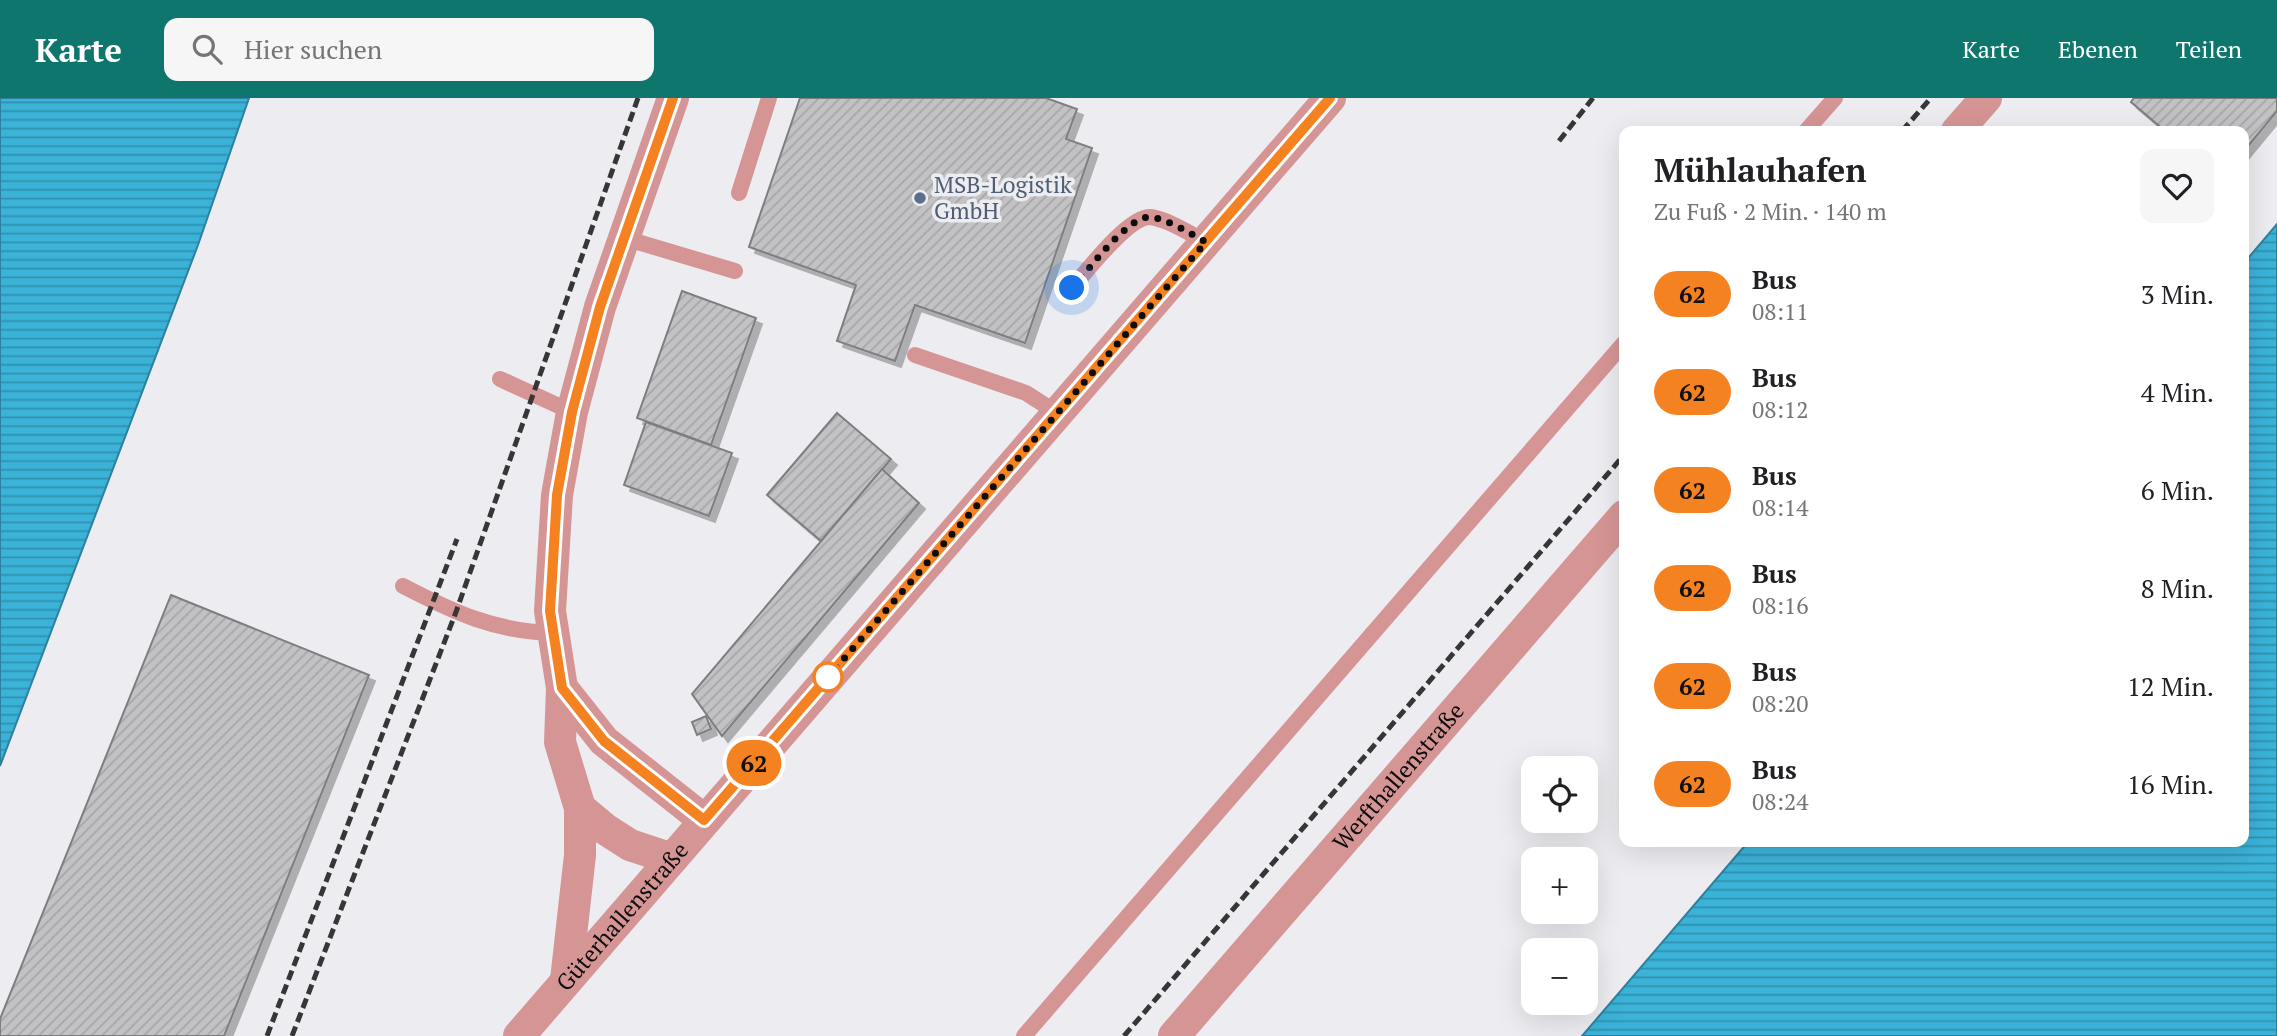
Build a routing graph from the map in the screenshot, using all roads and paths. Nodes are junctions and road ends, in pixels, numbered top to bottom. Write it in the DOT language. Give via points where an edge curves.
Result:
graph roads {
  1 [pos="673,98"];
  2 [pos="769,98"];
  3 [pos="1330,98"];
  4 [pos="1835,98"];
  5 [pos="1986,98"];
  6 [pos="1810,126"];
  7 [pos="1961,126"];
  8 [pos="739,193"];
  9 [pos="624,238"];
  10 [pos="1206,242"];
  11 [pos="735,271"];
  12 [pos="1072,288"];
  13 [pos="1619,349"];
  14 [pos="915,355"];
  15 [pos="500,379"];
  16 [pos="572,412"];
  17 [pos="1057,413"];
  18 [pos="1619,522"];
  19 [pos="403,586"];
  20 [pos="554,633"];
  21 [pos="562,688"];
  22 [pos="580,808"];
  23 [pos="704,820"];
  24 [pos="672,859"];
  25 [pos="566,980"];
  26 [pos="519,1036"];
  27 [pos="1024,1036"];
  28 [pos="1174,1036"];
  1 -- 9 [label="street"];
  2 -- 8 [label="lane"];
  3 -- 10 [label="street, Güterhallenstraße"];
  4 -- 6 [label="lane"];
  5 -- 7 [label="street"];
  9 -- 11 [label="lane"];
  9 -- 16 [label="street"];
  10 -- 12 [label="lane" via="1156,219 1133,221"];
  10 -- 17 [label="street, Güterhallenstraße"];
  13 -- 27 [label="lane"];
  14 -- 17 [label="lane" via="1026,393"];
  15 -- 16 [label="lane"];
  16 -- 20 [label="street" via="557,495 550,611"];
  17 -- 23 [label="street, Güterhallenstraße"];
  18 -- 28 [label="street, Werfthallenstraße"];
  19 -- 20 [label="lane" via="456,612 517,633"];
  20 -- 21 [label="street"];
  21 -- 22 [label="street" via="560,742"];
  21 -- 23 [label="street" via="604,741"];
  22 -- 24 [label="street" via="631,845"];
  22 -- 25 [label="street" via="580,855"];
  23 -- 24 [label="street, Güterhallenstraße"];
  24 -- 25 [label="street, Güterhallenstraße"];
  25 -- 26 [label="street, Güterhallenstraße"];
}
